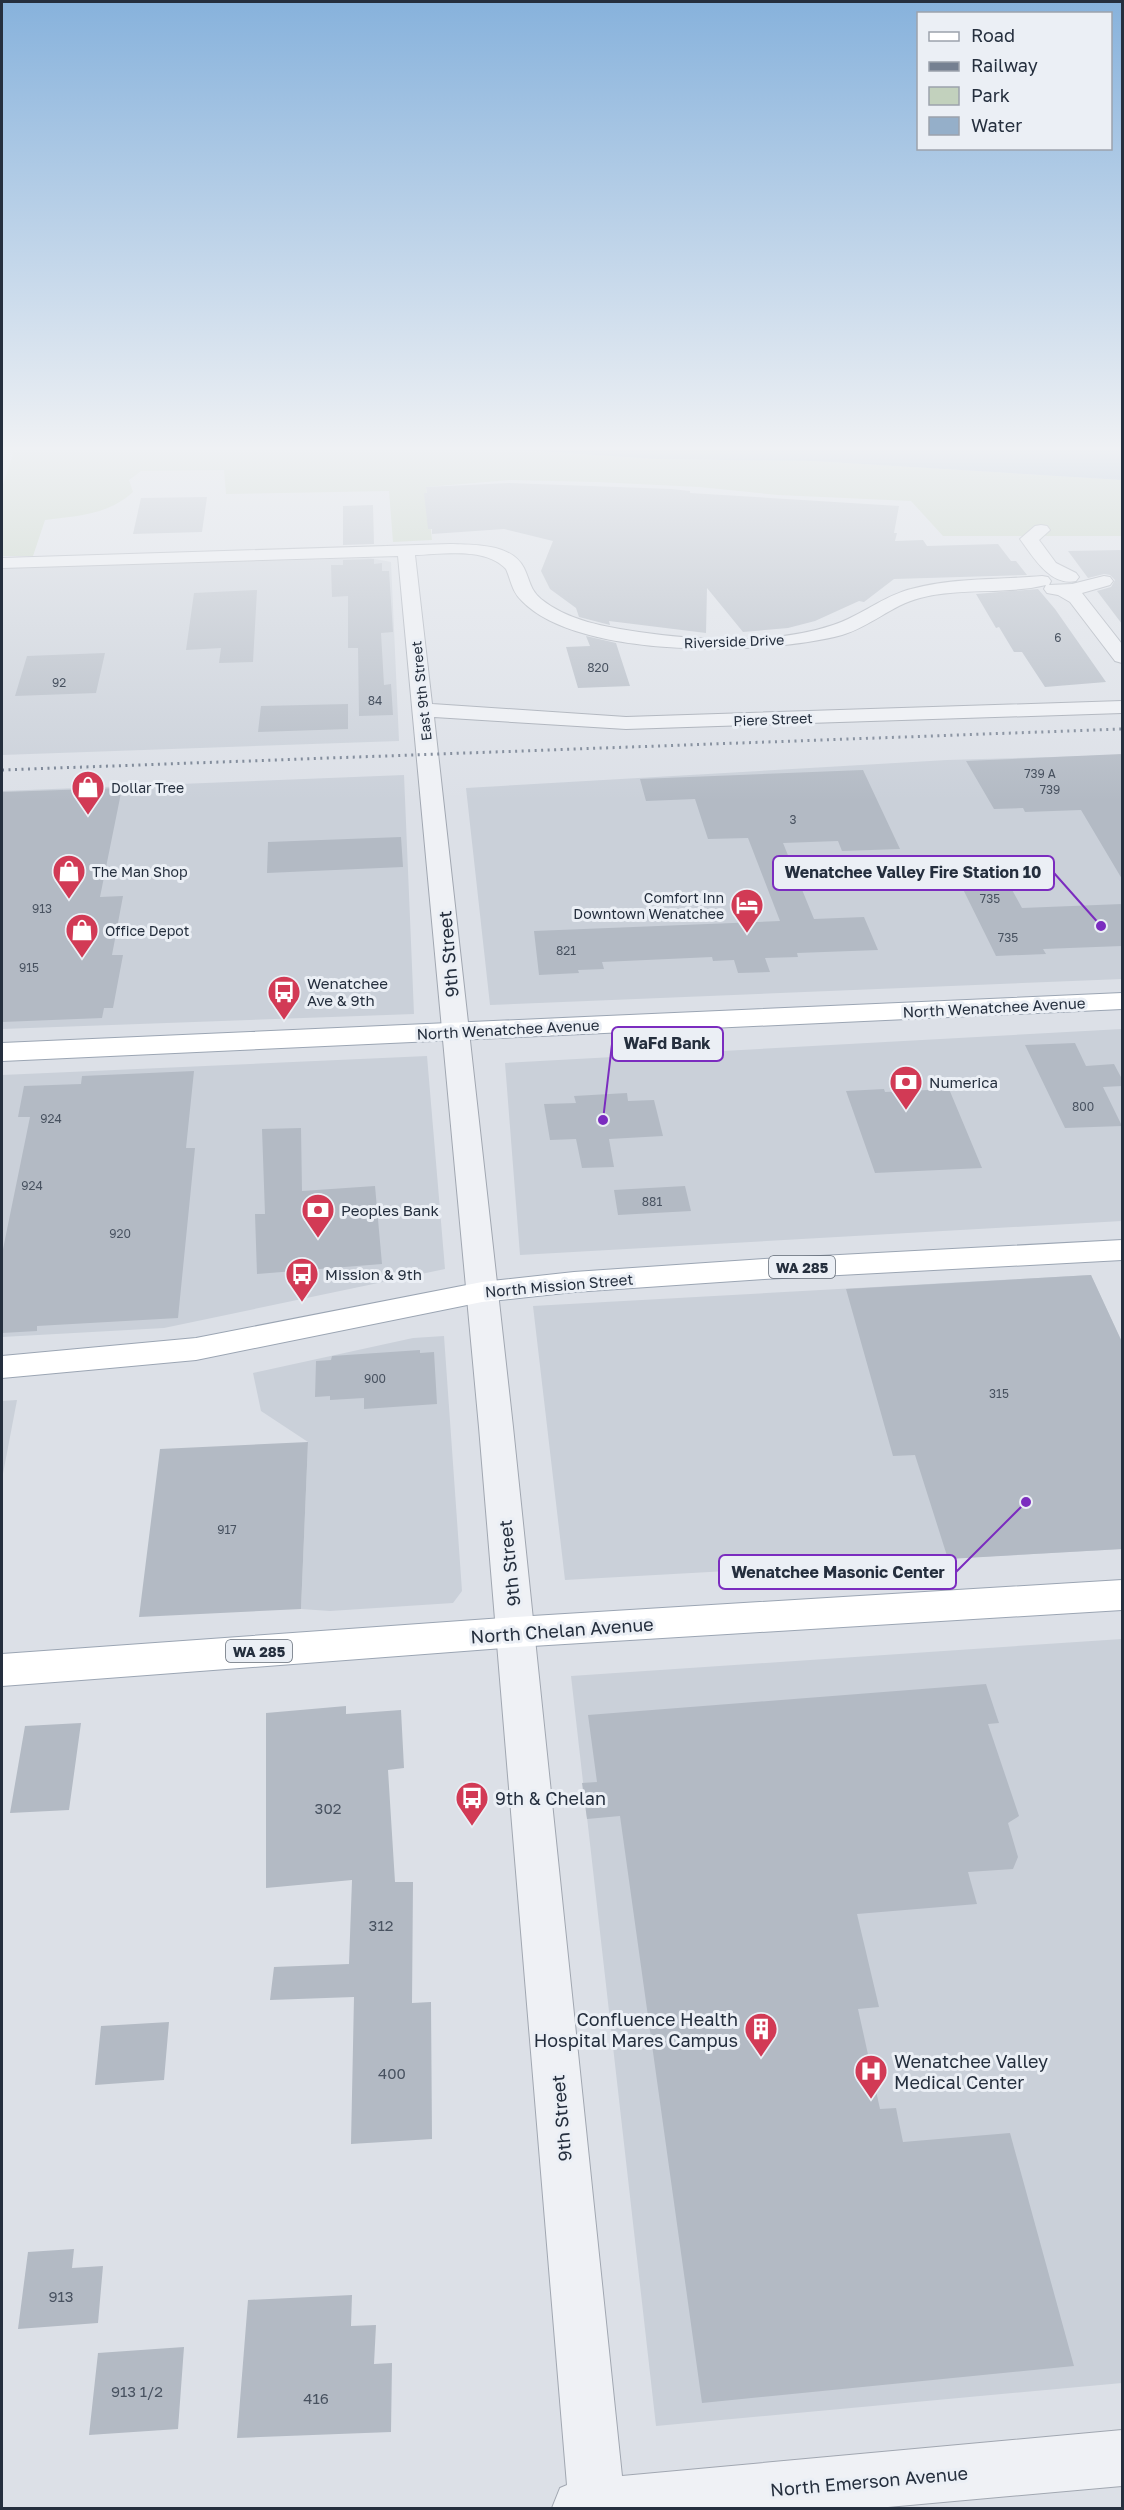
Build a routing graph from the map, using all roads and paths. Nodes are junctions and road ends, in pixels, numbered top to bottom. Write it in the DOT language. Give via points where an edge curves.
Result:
graph roads {
  1 [pos="408,566"];
  2 [pos="514,566"];
  3 [pos="1051,566"];
  4 [pos="1113,580"];
  5 [pos="1064,583"];
  6 [pos="1122,657"];
  7 [pos="1122,707"];
  8 [pos="423,710"];
  9 [pos="429,760"];
  10 [pos="1122,1001"];
  11 [pos="455,1031"];
  12 [pos="2,1052"];
  13 [pos="1122,1250"];
  14 [pos="482,1292"];
  15 [pos="2,1367"];
  16 [pos="1122,1594"];
  17 [pos="516,1632"];
  18 [pos="2,1670"];
  19 [pos="1122,2458"];
  20 [pos="591,2508"];
  1 -- 8 [label="street, East 9th Street"];
  2 -- 5 [label="street, Riverside Drive" via="527,596 561,617 610,633 692,644 799,638 849,625 912,594 937,588"];
  3 -- 5 [label="street"];
  4 -- 5 [label="street, Riverside Drive"];
  5 -- 6 [label="street"];
  7 -- 8 [label="street, Piere Street" via="626,723"];
  8 -- 9 [label="street, East 9th Street"];
  9 -- 11 [label="street, 9th Street"];
  10 -- 11 [label="main road, North Wenatchee Avenue"];
  11 -- 12 [label="main road, North Wenatchee Avenue"];
  11 -- 14 [label="street, 9th Street"];
  13 -- 14 [label="main road, North Mission Street / WA 285" via="764,1269"];
  14 -- 15 [label="main road, North Mission Street / WA 285" via="196,1348"];
  14 -- 17 [label="street, 9th Street"];
  16 -- 17 [label="main road, North Chelan Avenue / WA 285"];
  17 -- 18 [label="main road, North Chelan Avenue / WA 285"];
  17 -- 20 [label="street, 9th Street"];
  19 -- 20 [label="street, North Emerson Avenue"];
}
